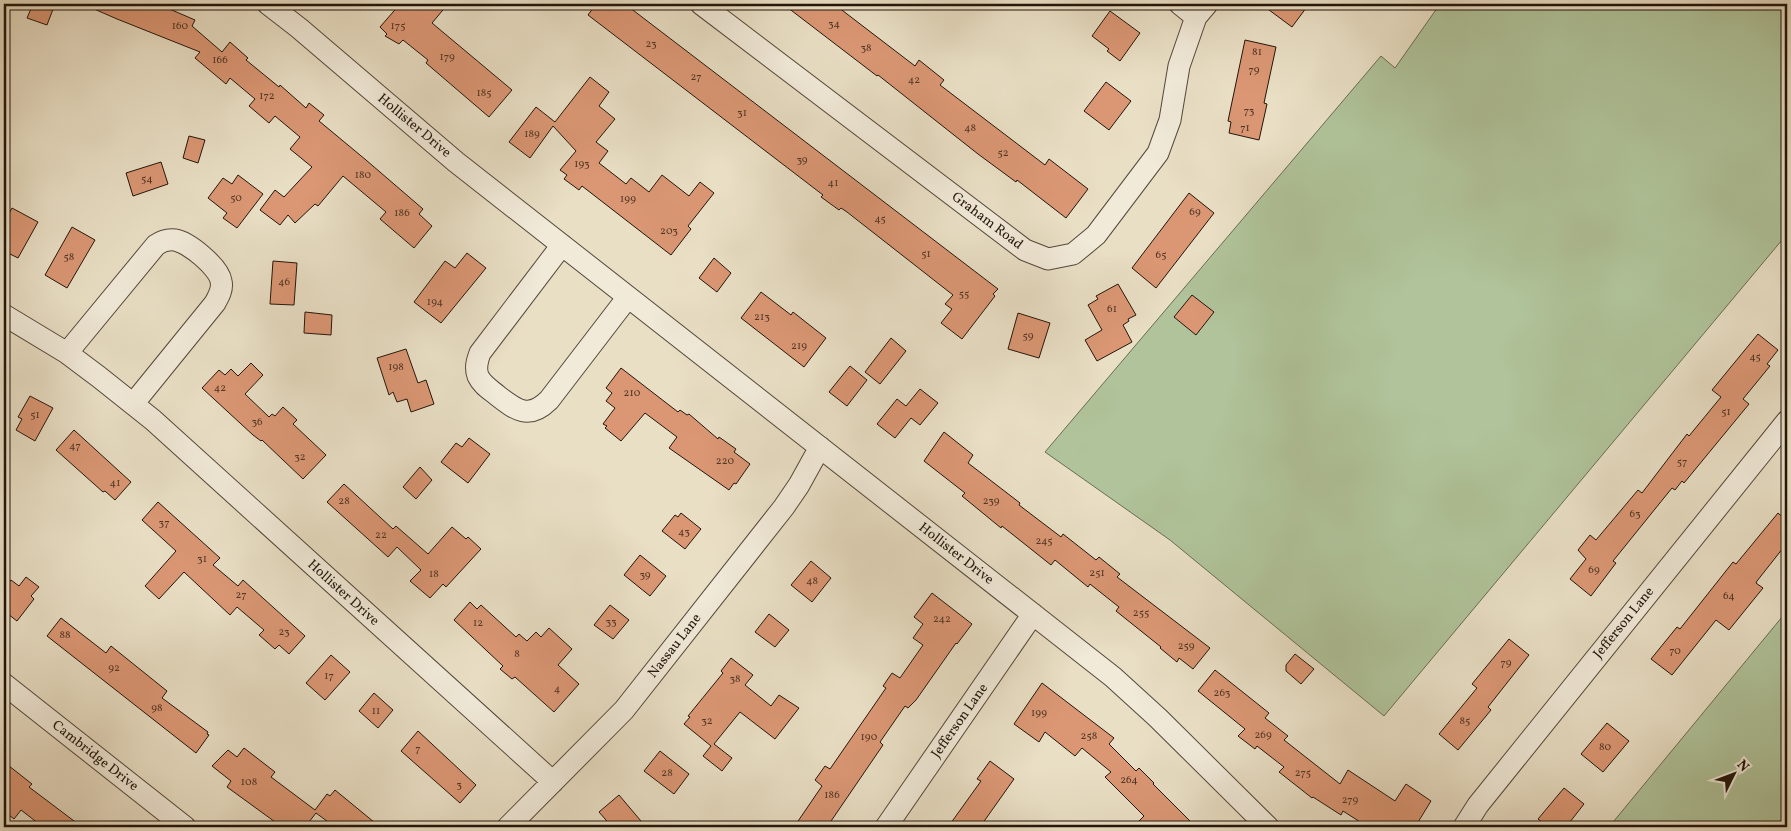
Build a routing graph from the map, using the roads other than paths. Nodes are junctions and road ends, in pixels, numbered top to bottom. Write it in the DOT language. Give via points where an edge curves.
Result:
graph roads {
  1 [pos="268,4"];
  2 [pos="701,4"];
  3 [pos="1180,4"];
  4 [pos="1202,10"];
  5 [pos="562,245"];
  6 [pos="628,297"];
  7 [pos="4,315"];
  8 [pos="67,353"];
  9 [pos="133,404"];
  10 [pos="1787,421"];
  11 [pos="820,447"];
  12 [pos="1033,614"];
  13 [pos="4,684"];
  14 [pos="553,782"];
  15 [pos="185,827"];
  16 [pos="508,827"];
  17 [pos="886,827"];
  18 [pos="1268,827"];
  19 [pos="1464,827"];
  1 -- 5 [label="street, Hollister Drive" via="456,162"];
  2 -- 4 [label="street, Graham Road" via="1025,250 1048,259 1073,254 1096,235 1158,153 1170,120 1179,66"];
  3 -- 4 [label="street"];
  5 -- 6 [label="street, Hollister Drive"];
  5 -- 6 [label="street" via="480,353 476,368 478,376 494,393 521,411 529,412 541,407"];
  6 -- 11 [label="street, Hollister Drive"];
  7 -- 8 [label="street, Hollister Drive"];
  8 -- 9 [label="street, Hollister Drive"];
  8 -- 9 [label="street" via="156,245 174,239 189,246 216,268 222,281 221,292"];
  9 -- 14 [label="street, Hollister Drive"];
  10 -- 19 [label="street, Jefferson Lane" via="1478,805"];
  11 -- 12 [label="street, Hollister Drive"];
  11 -- 14 [label="street, Nassau Lane" via="784,507 635,697"];
  12 -- 17 [label="street, Jefferson Lane"];
  12 -- 18 [label="street, Hollister Drive" via="1127,689"];
  13 -- 15 [label="street, Cambridge Drive"];
  14 -- 16 [label="street, Nassau Lane"];
}
